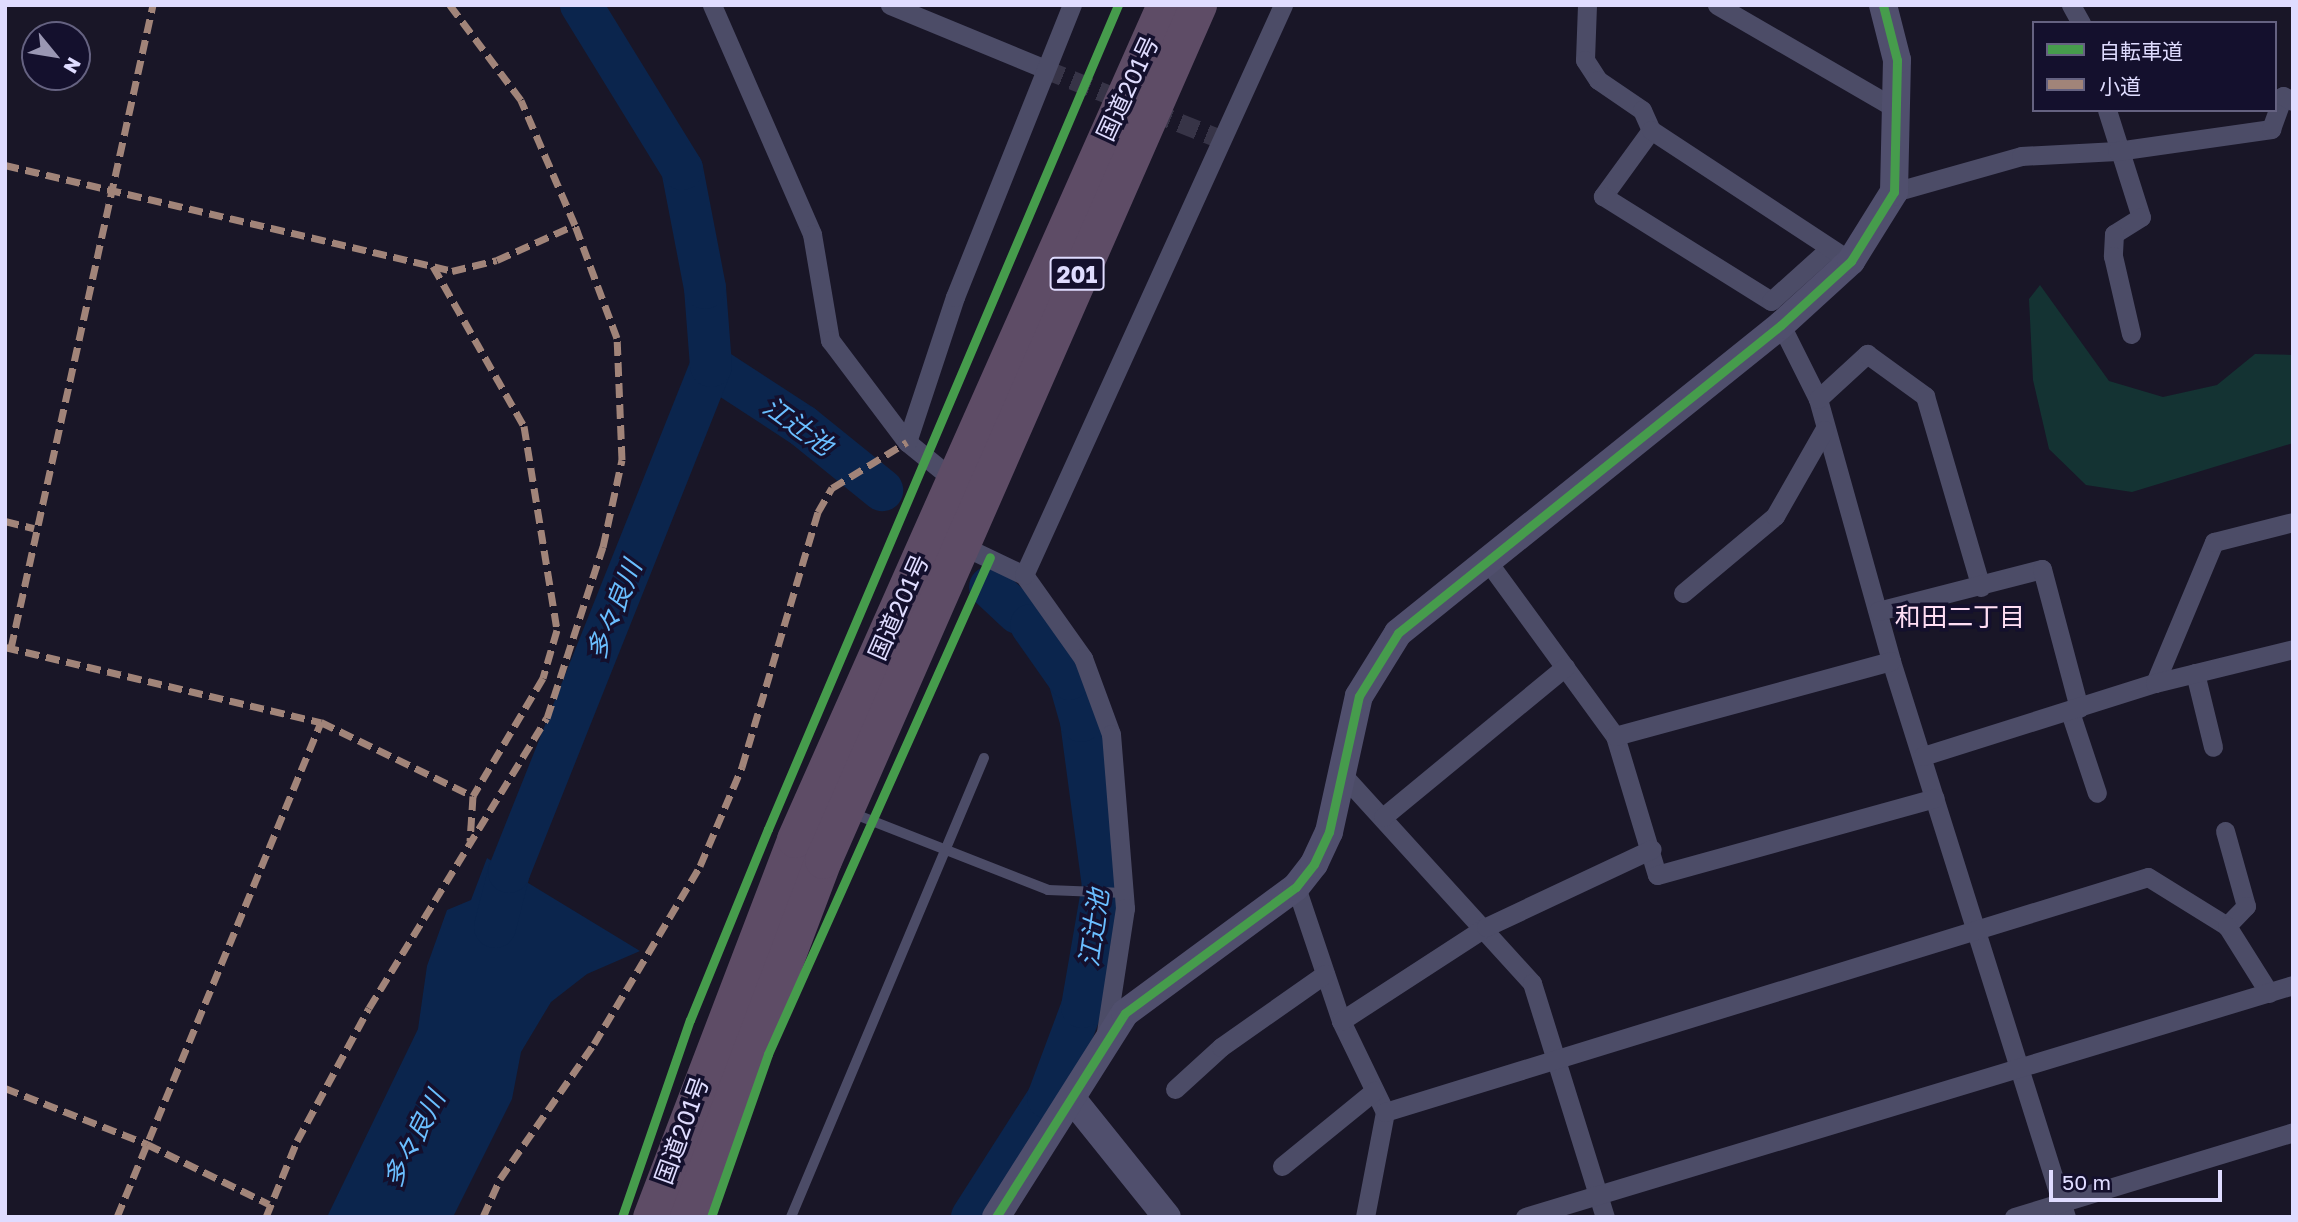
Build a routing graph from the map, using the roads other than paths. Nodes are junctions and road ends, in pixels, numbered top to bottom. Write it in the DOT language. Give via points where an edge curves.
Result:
graph roads {
  1 [pos="712,5"];
  2 [pos="890,5"];
  3 [pos="1072,5"];
  4 [pos="1139,5"];
  5 [pos="1165,5"];
  6 [pos="1198,5"];
  7 [pos="1224,5"];
  8 [pos="1283,5"];
  9 [pos="1587,5"];
  10 [pos="1717,5"];
  11 [pos="1883,5"];
  12 [pos="2071,5"];
  13 [pos="2080,21"];
  14 [pos="1045,69"];
  15 [pos="2293,101"];
  16 [pos="1898,110"];
  17 [pos="2107,112"];
  18 [pos="1651,130"];
  19 [pos="2117,151"];
  20 [pos="1894,192"];
  21 [pos="1841,255"];
  22 [pos="1781,325"];
  23 [pos="2131,334"];
  24 [pos="1000,378"];
  25 [pos="1818,399"];
  26 [pos="1017,416"];
  27 [pos="1824,430"];
  28 [pos="907,442"];
  29 [pos="954,480"];
  30 [pos="2293,522"];
  31 [pos="961,545"];
  32 [pos="1488,562"];
  33 [pos="1024,575"];
  34 [pos="1981,587"];
  35 [pos="1683,593"];
  36 [pos="1878,611"];
  37 [pos="2293,649"];
  38 [pos="1891,661"];
  39 [pos="1565,667"];
  40 [pos="2195,673"];
  41 [pos="2155,683"];
  42 [pos="2074,710"];
  43 [pos="1615,737"];
  44 [pos="2213,747"];
  45 [pos="1923,756"];
  46 [pos="984,758"];
  47 [pos="1341,773"];
  48 [pos="2096,793"];
  49 [pos="1934,798"];
  50 [pos="845,810"];
  51 [pos="1383,817"];
  52 [pos="2225,831"];
  53 [pos="1653,849"];
  54 [pos="945,850"];
  55 [pos="1296,887"];
  56 [pos="1124,893"];
  57 [pos="2227,926"];
  58 [pos="1486,927"];
  59 [pos="1974,931"];
  60 [pos="1325,974"];
  61 [pos="2293,985"];
  62 [pos="2269,993"];
  63 [pos="1341,1020"];
  64 [pos="1105,1040"];
  65 [pos="1559,1062"];
  66 [pos="2017,1066"];
  67 [pos="1175,1089"];
  68 [pos="1374,1091"];
  69 [pos="1073,1100"];
  70 [pos="1385,1112"];
  71 [pos="2293,1132"];
  72 [pos="1282,1166"];
  73 [pos="1596,1193"];
  74 [pos="2063,1210"];
  75 [pos="651,1217"];
  76 [pos="688,1217"];
  77 [pos="791,1217"];
  78 [pos="996,1217"];
  79 [pos="1167,1217"];
  80 [pos="1365,1217"];
  81 [pos="1525,1217"];
  82 [pos="1605,1217"];
  83 [pos="2014,1217"];
  1 -- 28 [label="street" via="812,234 830,340"];
  2 -- 14 [label="street"];
  3 -- 14 [label="street"];
  4 -- 24 [label="highway, 201" via="1012,305"];
  5 -- 24 [label="highway, 国道201号 / 201"];
  6 -- 26 [label="highway, 国道201号 / 201"];
  7 -- 26 [label="highway, 201" via="1088,295"];
  8 -- 33 [label="street"];
  9 -- 18 [label="street" via="1585,60 1598,80 1642,110"];
  10 -- 16 [label="street"];
  11 -- 16 [label="street" via="1897,60"];
  12 -- 13 [label="street"];
  14 -- 28 [label="street" via="956,296"];
  15 -- 19 [label="street" via="2283,96 2271,129"];
  16 -- 20 [label="street"];
  17 -- 19 [label="street"];
  18 -- 21 [label="street"];
  18 -- 21 [label="street" via="1603,196 1771,301"];
  19 -- 20 [label="street" via="2021,156"];
  19 -- 23 [label="street" via="2141,218 2114,234 2113,257"];
  20 -- 21 [label="street"];
  21 -- 22 [label="street"];
  22 -- 25 [label="street"];
  22 -- 32 [label="street"];
  24 -- 29 [label="highway, 国道201号 / 201"];
  25 -- 27 [label="street"];
  25 -- 34 [label="street" via="1867,354 1925,396"];
  26 -- 31 [label="highway, 国道201号 / 201"];
  27 -- 35 [label="street" via="1774,516"];
  27 -- 36 [label="street"];
  28 -- 29 [label="street"];
  29 -- 75 [label="highway, 国道201号 / 201" via="794,839"];
  30 -- 41 [label="street" via="2214,542"];
  31 -- 33 [label="street"];
  31 -- 50 [label="highway, 国道201号 / 201"];
  32 -- 39 [label="street"];
  32 -- 47 [label="street" via="1398,633 1373,665"];
  33 -- 56 [label="street" via="1083,658 1111,734"];
  34 -- 36 [label="street"];
  34 -- 42 [label="street" via="2042,569"];
  36 -- 38 [label="street"];
  37 -- 40 [label="street"];
  38 -- 43 [label="street"];
  38 -- 45 [label="street"];
  39 -- 43 [label="street"];
  39 -- 51 [label="street"];
  40 -- 41 [label="street"];
  40 -- 44 [label="street"];
  41 -- 42 [label="street"];
  42 -- 45 [label="street"];
  42 -- 48 [label="street"];
  43 -- 53 [label="street"];
  45 -- 49 [label="street"];
  46 -- 54 [label="lane"];
  47 -- 51 [label="street"];
  47 -- 55 [label="street" via="1329,832"];
  49 -- 53 [label="street" via="1657,875"];
  49 -- 59 [label="street"];
  50 -- 54 [label="lane"];
  50 -- 76 [label="highway, 国道201号 / 201" via="747,1049"];
  51 -- 58 [label="street"];
  52 -- 57 [label="street" via="2246,906"];
  53 -- 58 [label="street"];
  54 -- 56 [label="lane" via="1048,890"];
  54 -- 77 [label="lane"];
  55 -- 60 [label="street"];
  55 -- 64 [label="street" via="1156,985"];
  56 -- 64 [label="street"];
  57 -- 59 [label="street" via="2148,877"];
  57 -- 62 [label="street"];
  58 -- 63 [label="street"];
  58 -- 65 [label="street" via="1532,983"];
  59 -- 65 [label="street"];
  59 -- 66 [label="street"];
  60 -- 63 [label="street"];
  60 -- 67 [label="street" via="1221,1047"];
  61 -- 62 [label="street"];
  62 -- 66 [label="street"];
  63 -- 68 [label="street"];
  64 -- 69 [label="street"];
  65 -- 70 [label="street"];
  65 -- 73 [label="street"];
  66 -- 73 [label="street"];
  66 -- 74 [label="street"];
  68 -- 70 [label="street"];
  68 -- 72 [label="street"];
  69 -- 78 [label="street"];
  69 -- 79 [label="street"];
  70 -- 80 [label="street"];
  71 -- 74 [label="street"];
  73 -- 81 [label="street"];
  73 -- 82 [label="street"];
  74 -- 83 [label="street"];
}
